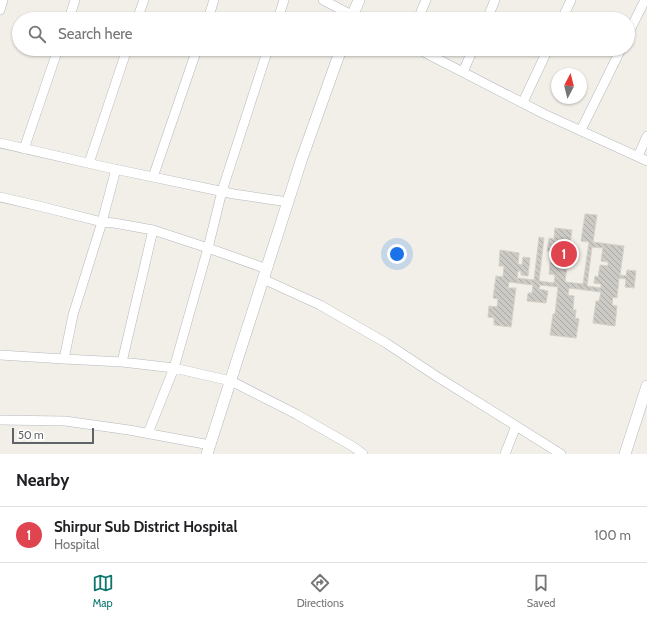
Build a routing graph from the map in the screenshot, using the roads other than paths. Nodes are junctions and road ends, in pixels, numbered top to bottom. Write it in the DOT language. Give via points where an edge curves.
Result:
graph roads {
  1 [pos="4,0"];
  2 [pos="75,0"];
  3 [pos="144,0"];
  4 [pos="214,0"];
  5 [pos="284,0"];
  6 [pos="323,0"];
  7 [pos="359,0"];
  8 [pos="426,0"];
  9 [pos="495,0"];
  10 [pos="571,0"];
  11 [pos="645,0"];
  12 [pos="0,10"];
  13 [pos="71,12"];
  14 [pos="140,12"];
  15 [pos="210,12"];
  16 [pos="280,12"];
  17 [pos="344,12"];
  18 [pos="356,12"];
  19 [pos="421,12"];
  20 [pos="490,12"];
  21 [pos="565,12"];
  22 [pos="635,20"];
  23 [pos="56,56"];
  24 [pos="125,56"];
  25 [pos="195,56"];
  26 [pos="266,56"];
  27 [pos="338,56"];
  28 [pos="432,56"];
  29 [pos="470,56"];
  30 [pos="545,56"];
  31 [pos="617,56"];
  32 [pos="463,72"];
  33 [pos="522,102"];
  34 [pos="581,130"];
  35 [pos="647,136"];
  36 [pos="0,143"];
  37 [pos="24,148"];
  38 [pos="638,156"];
  39 [pos="647,161"];
  40 [pos="89,163"];
  41 [pos="116,169"];
  42 [pos="153,177"];
  43 [pos="222,191"];
  44 [pos="0,197"];
  45 [pos="288,202"];
  46 [pos="102,222"];
  47 [pos="153,230"];
  48 [pos="208,248"];
  49 [pos="265,274"];
  50 [pos="0,355"];
  51 [pos="64,359"];
  52 [pos="122,362"];
  53 [pos="174,368"];
  54 [pos="231,381"];
  55 [pos="647,386"];
  56 [pos="0,420"];
  57 [pos="516,426"];
  58 [pos="148,433"];
  59 [pos="209,450"];
  60 [pos="363,454"];
  61 [pos="505,454"];
  62 [pos="561,454"];
  63 [pos="625,454"];
  1 -- 12 [label="street"];
  2 -- 13 [label="street"];
  3 -- 14 [label="street"];
  4 -- 15 [label="street"];
  5 -- 16 [label="street"];
  6 -- 17 [label="street"];
  7 -- 18 [label="street"];
  8 -- 19 [label="street"];
  9 -- 20 [label="street"];
  10 -- 21 [label="street"];
  11 -- 22 [label="street"];
  23 -- 37 [label="street"];
  24 -- 40 [label="street"];
  25 -- 42 [label="street"];
  26 -- 43 [label="street"];
  27 -- 45 [label="street"];
  28 -- 32 [label="street"];
  29 -- 32 [label="street"];
  30 -- 33 [label="street"];
  31 -- 34 [label="street"];
  32 -- 33 [label="street"];
  33 -- 34 [label="street"];
  34 -- 38 [label="street"];
  35 -- 38 [label="street"];
  36 -- 37 [label="street"];
  37 -- 40 [label="street"];
  38 -- 39 [label="street"];
  40 -- 41 [label="street"];
  41 -- 42 [label="street"];
  41 -- 46 [label="street"];
  42 -- 43 [label="street"];
  43 -- 45 [label="street"];
  43 -- 48 [label="street"];
  44 -- 46 [label="street"];
  45 -- 49 [label="street"];
  46 -- 47 [label="street"];
  46 -- 51 [label="street" via="73,315"];
  47 -- 48 [label="street"];
  47 -- 52 [label="street"];
  48 -- 49 [label="street"];
  48 -- 53 [label="street"];
  49 -- 54 [label="street"];
  49 -- 57 [label="street" via="386,343"];
  50 -- 51 [label="street"];
  51 -- 52 [label="street"];
  52 -- 53 [label="street"];
  53 -- 54 [label="street"];
  53 -- 58 [label="street"];
  54 -- 59 [label="street"];
  54 -- 60 [label="street" via="296,414"];
  55 -- 63 [label="street"];
  56 -- 58 [label="street" via="65,421"];
  57 -- 61 [label="street"];
  57 -- 62 [label="street"];
  58 -- 59 [label="street"];
}
